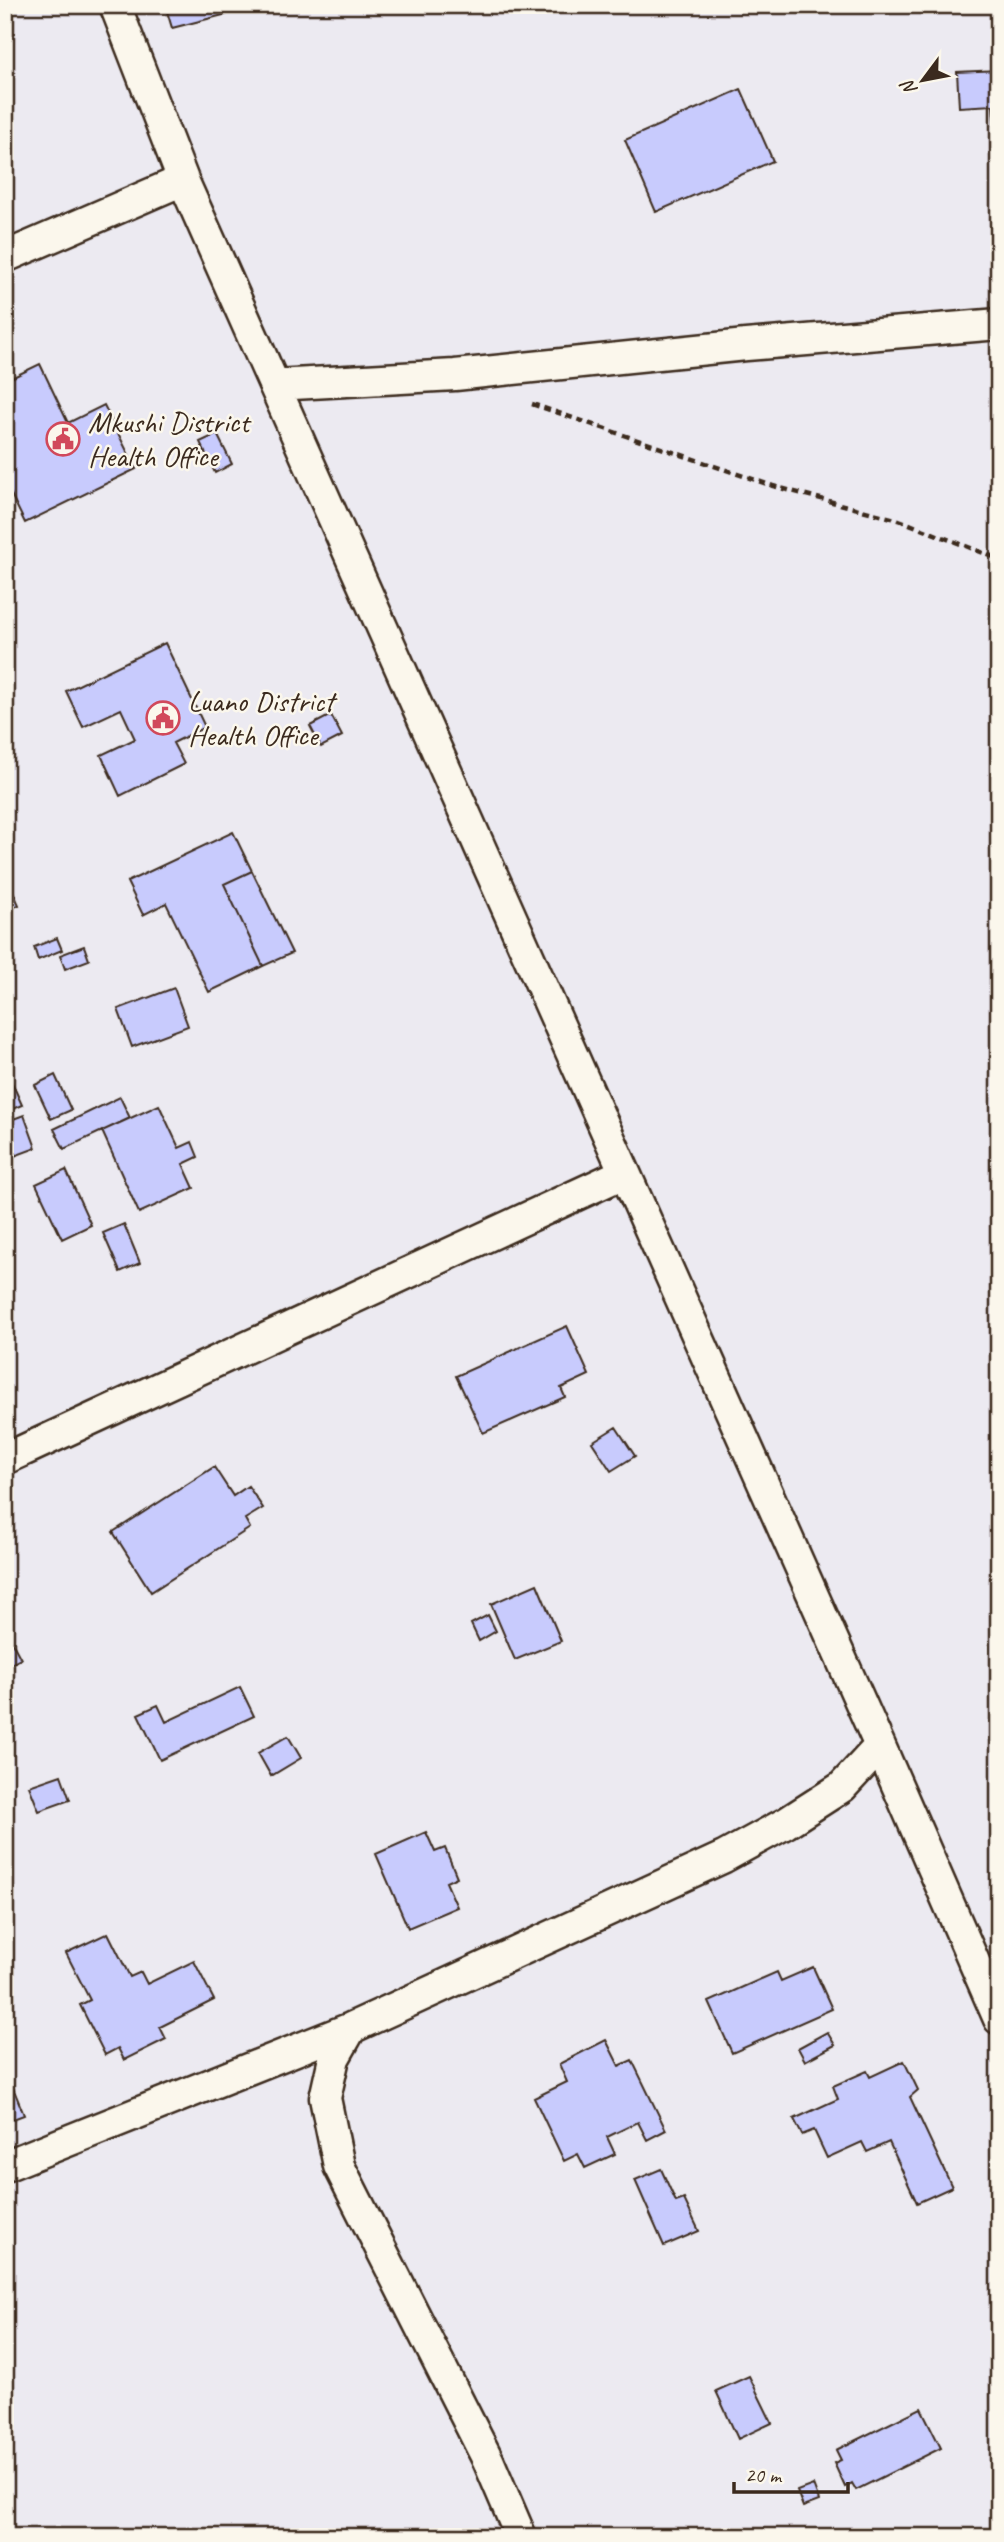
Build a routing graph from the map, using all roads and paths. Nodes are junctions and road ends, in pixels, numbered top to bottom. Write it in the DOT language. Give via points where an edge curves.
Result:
graph roads {
  1 [pos="115,5"];
  2 [pos="183,180"];
  3 [pos="5,257"];
  4 [pos="999,324"];
  5 [pos="275,385"];
  6 [pos="530,403"];
  7 [pos="999,559"];
  8 [pos="624,1173"];
  9 [pos="5,1459"];
  10 [pos="880,1746"];
  11 [pos="999,2019"];
  12 [pos="351,2028"];
  13 [pos="5,2166"];
  14 [pos="521,2537"];
  1 -- 2 [label="street"];
  2 -- 3 [label="street"];
  2 -- 5 [label="street"];
  4 -- 5 [label="street" via="455,375"];
  5 -- 8 [label="street"];
  6 -- 7 [label="path" via="773,486 899,520"];
  8 -- 9 [label="street"];
  8 -- 10 [label="street"];
  10 -- 11 [label="street"];
  10 -- 12 [label="street" via="842,1787 724,1857"];
  12 -- 13 [label="street"];
  12 -- 14 [label="street" via="334,2057 325,2098 339,2166 488,2460"];
}
